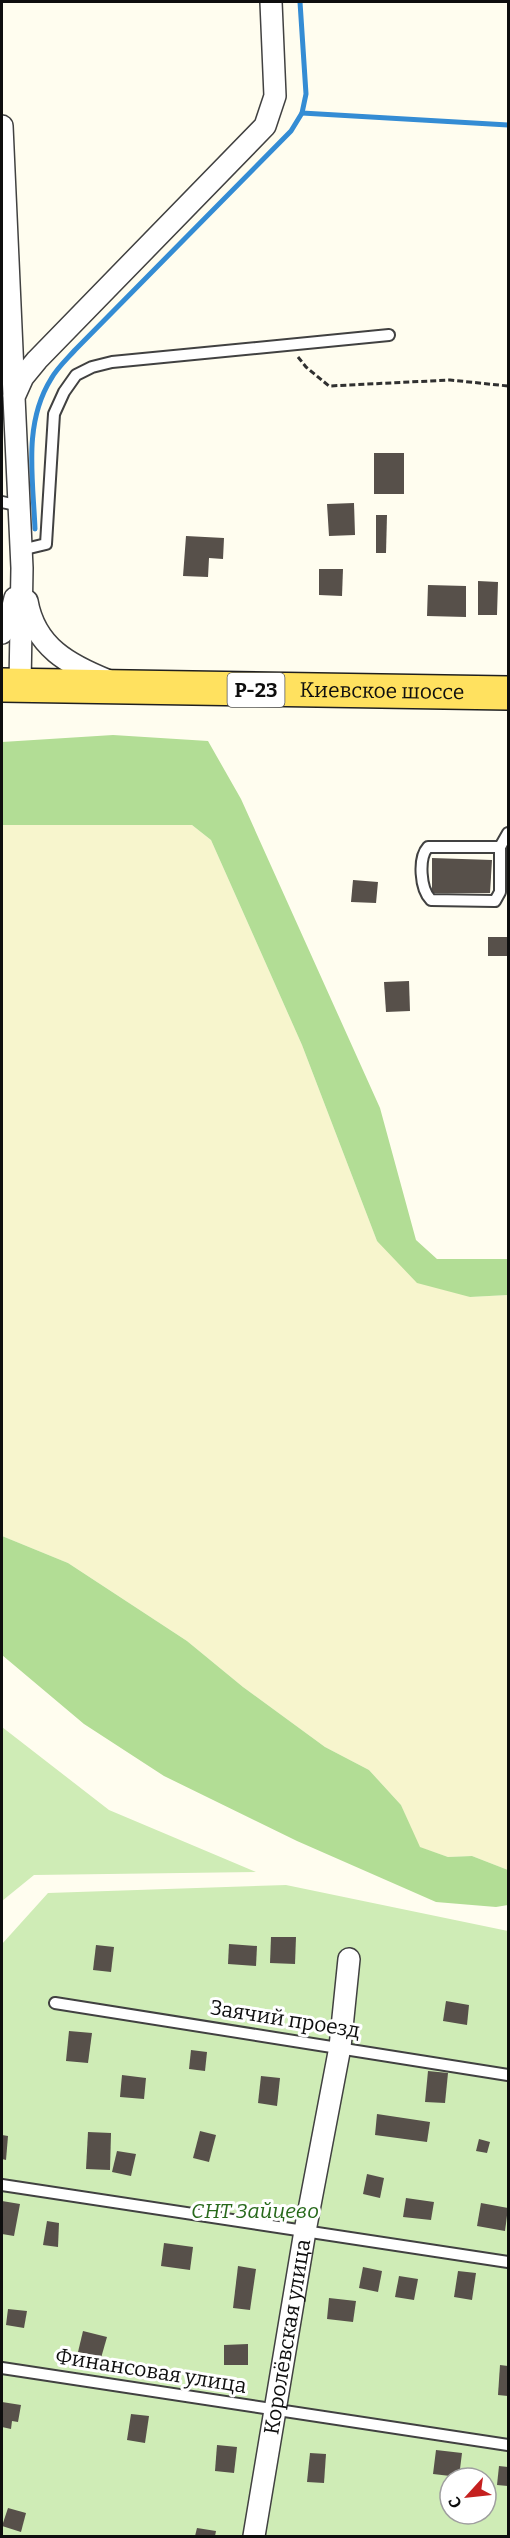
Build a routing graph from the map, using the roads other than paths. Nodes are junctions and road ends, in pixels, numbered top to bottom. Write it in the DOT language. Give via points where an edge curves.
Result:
graph roads {
  1 [pos="271,2"];
  2 [pos="2,126"];
  3 [pos="389,335"];
  4 [pos="14,397"];
  5 [pos="11,504"];
  6 [pos="21,559"];
  7 [pos="2,633"];
  8 [pos="11,685"];
  9 [pos="128,688"];
  10 [pos="508,693"];
  11 [pos="508,833"];
  12 [pos="500,847"];
  13 [pos="349,1959"];
  14 [pos="56,2003"];
  15 [pos="340,2047"];
  16 [pos="508,2075"];
  17 [pos="2,2186"];
  18 [pos="305,2231"];
  19 [pos="508,2262"];
  20 [pos="2,2368"];
  21 [pos="274,2410"];
  22 [pos="508,2445"];
  23 [pos="254,2536"];
  1 -- 4 [label="street" via="275,96 265,126 37,360"];
  2 -- 4 [label="street"];
  3 -- 6 [label="lane" via="112,362 76,375 54,414 46,544"];
  4 -- 5 [label="street"];
  5 -- 6 [label="street"];
  6 -- 7 [label="street" via="10,619"];
  6 -- 8 [label="street"];
  6 -- 9 [label="street" via="29,611 49,648 87,672"];
  8 -- 9 [label="main road, Киевское шоссе / Р-23"];
  9 -- 10 [label="main road, Киевское шоссе / Р-23"];
  11 -- 12 [label="lane"];
  12 -- 12 [label="lane" via="500,892 495,901 431,900 426,896 421,873 428,847"];
  13 -- 15 [label="street, Королёвская улица"];
  14 -- 15 [label="lane, Заячий проезд"];
  15 -- 16 [label="lane, Заячий проезд"];
  15 -- 18 [label="street, Королёвская улица"];
  17 -- 18 [label="lane"];
  18 -- 19 [label="lane"];
  18 -- 21 [label="street, Королёвская улица"];
  20 -- 21 [label="lane, Финансовая улица"];
  21 -- 22 [label="lane, Финансовая улица"];
  21 -- 23 [label="street, Королёвская улица"];
}
